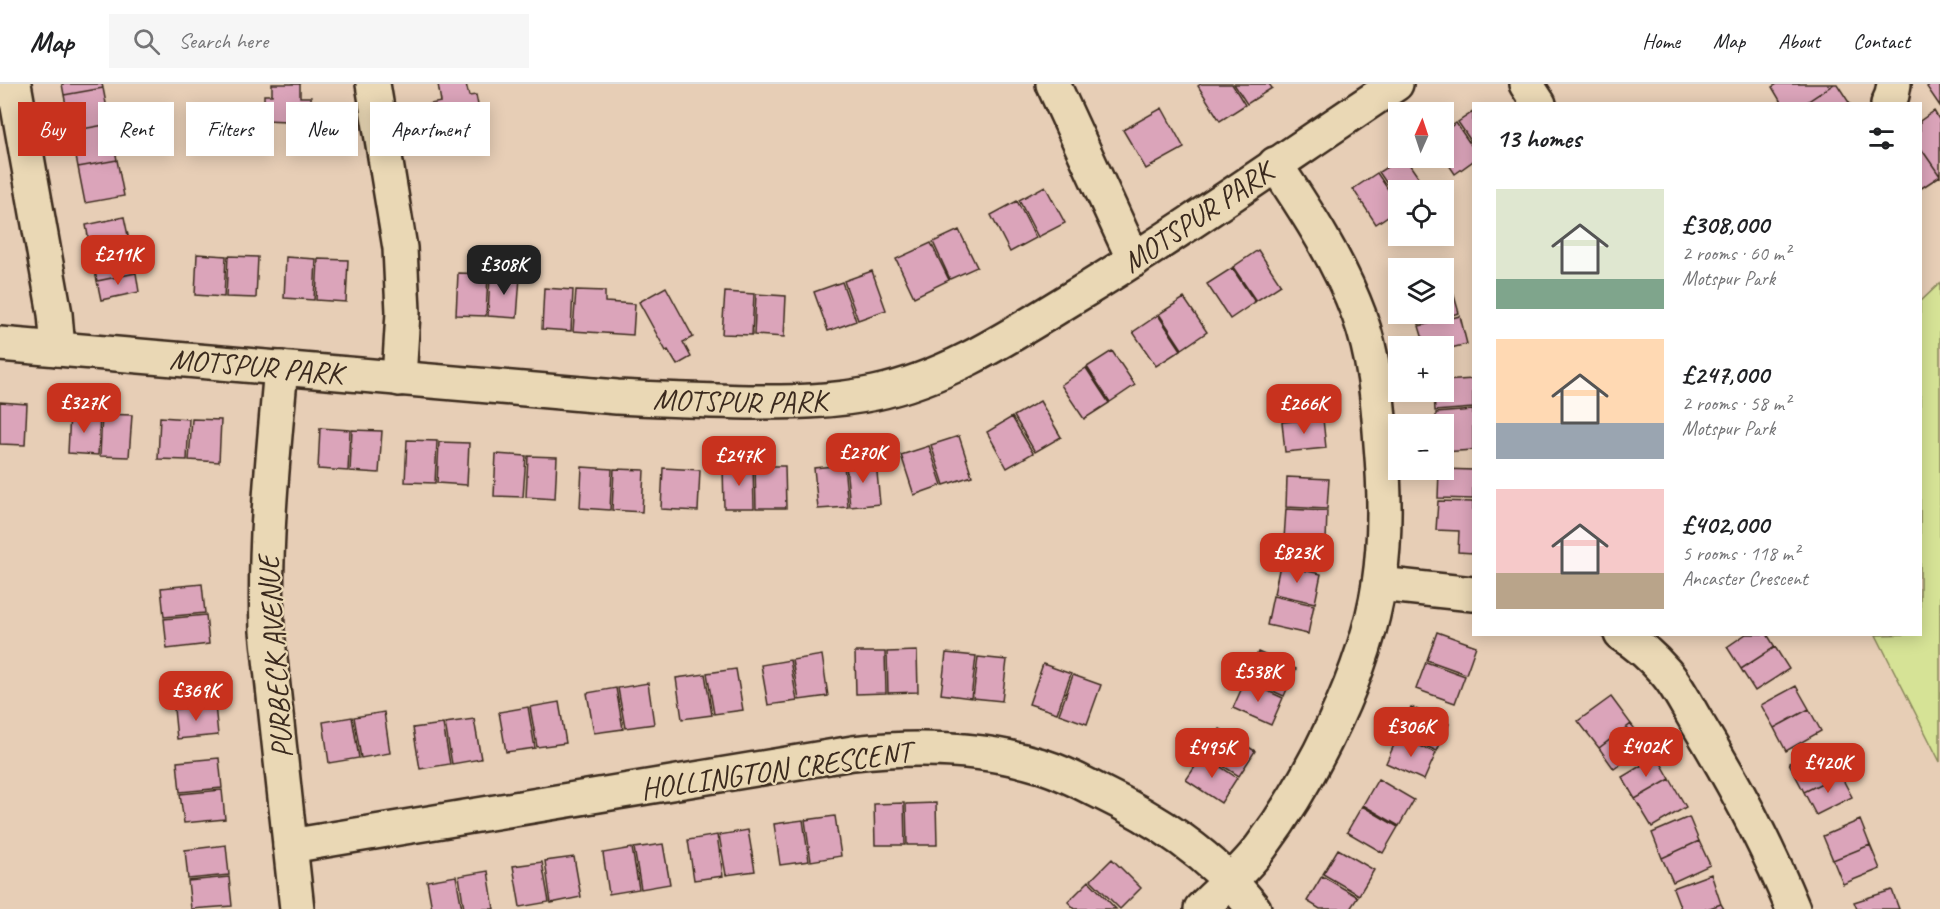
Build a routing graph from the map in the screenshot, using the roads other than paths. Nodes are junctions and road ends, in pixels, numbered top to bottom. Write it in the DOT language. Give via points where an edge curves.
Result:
graph roads {
  1 [pos="15,84"];
  2 [pos="373,84"];
  3 [pos="1053,84"];
  4 [pos="1396,84"];
  5 [pos="1526,84"];
  6 [pos="1894,84"];
  7 [pos="1538,102"];
  8 [pos="1889,102"];
  9 [pos="1275,164"];
  10 [pos="1134,260"];
  11 [pos="0,344"];
  12 [pos="58,350"];
  13 [pos="281,368"];
  14 [pos="399,379"];
  15 [pos="1379,584"];
  16 [pos="1472,594"];
  17 [pos="1624,636"];
  18 [pos="290,846"];
  19 [pos="1230,881"];
  20 [pos="297,909"];
  21 [pos="1201,909"];
  22 [pos="1254,909"];
  23 [pos="1793,909"];
  1 -- 12 [label="street"];
  2 -- 14 [label="street" via="400,248 403,312"];
  3 -- 10 [label="street"];
  4 -- 9 [label="street, MOTSPUR PARK"];
  5 -- 7 [label="street"];
  6 -- 8 [label="street"];
  9 -- 10 [label="street, MOTSPUR PARK"];
  9 -- 15 [label="street" via="1346,284 1372,358 1384,474"];
  10 -- 14 [label="street, MOTSPUR PARK" via="953,367 873,393 794,402 689,401"];
  11 -- 12 [label="street, MOTSPUR PARK"];
  12 -- 13 [label="street, MOTSPUR PARK"];
  13 -- 14 [label="street, MOTSPUR PARK"];
  13 -- 18 [label="street, PURBECK AVENUE" via="266,598"];
  15 -- 16 [label="street"];
  15 -- 19 [label="street" via="1371,628 1337,717 1273,829"];
  17 -- 23 [label="street" via="1638,644 1668,675 1745,807"];
  18 -- 19 [label="street, HOLLINGTON CRESCENT" via="853,753 931,749 1008,758 1077,780 1172,833 1201,853"];
  18 -- 20 [label="street, PURBECK AVENUE"];
  19 -- 21 [label="street"];
  19 -- 22 [label="street, HOLLINGTON CRESCENT"];
}
